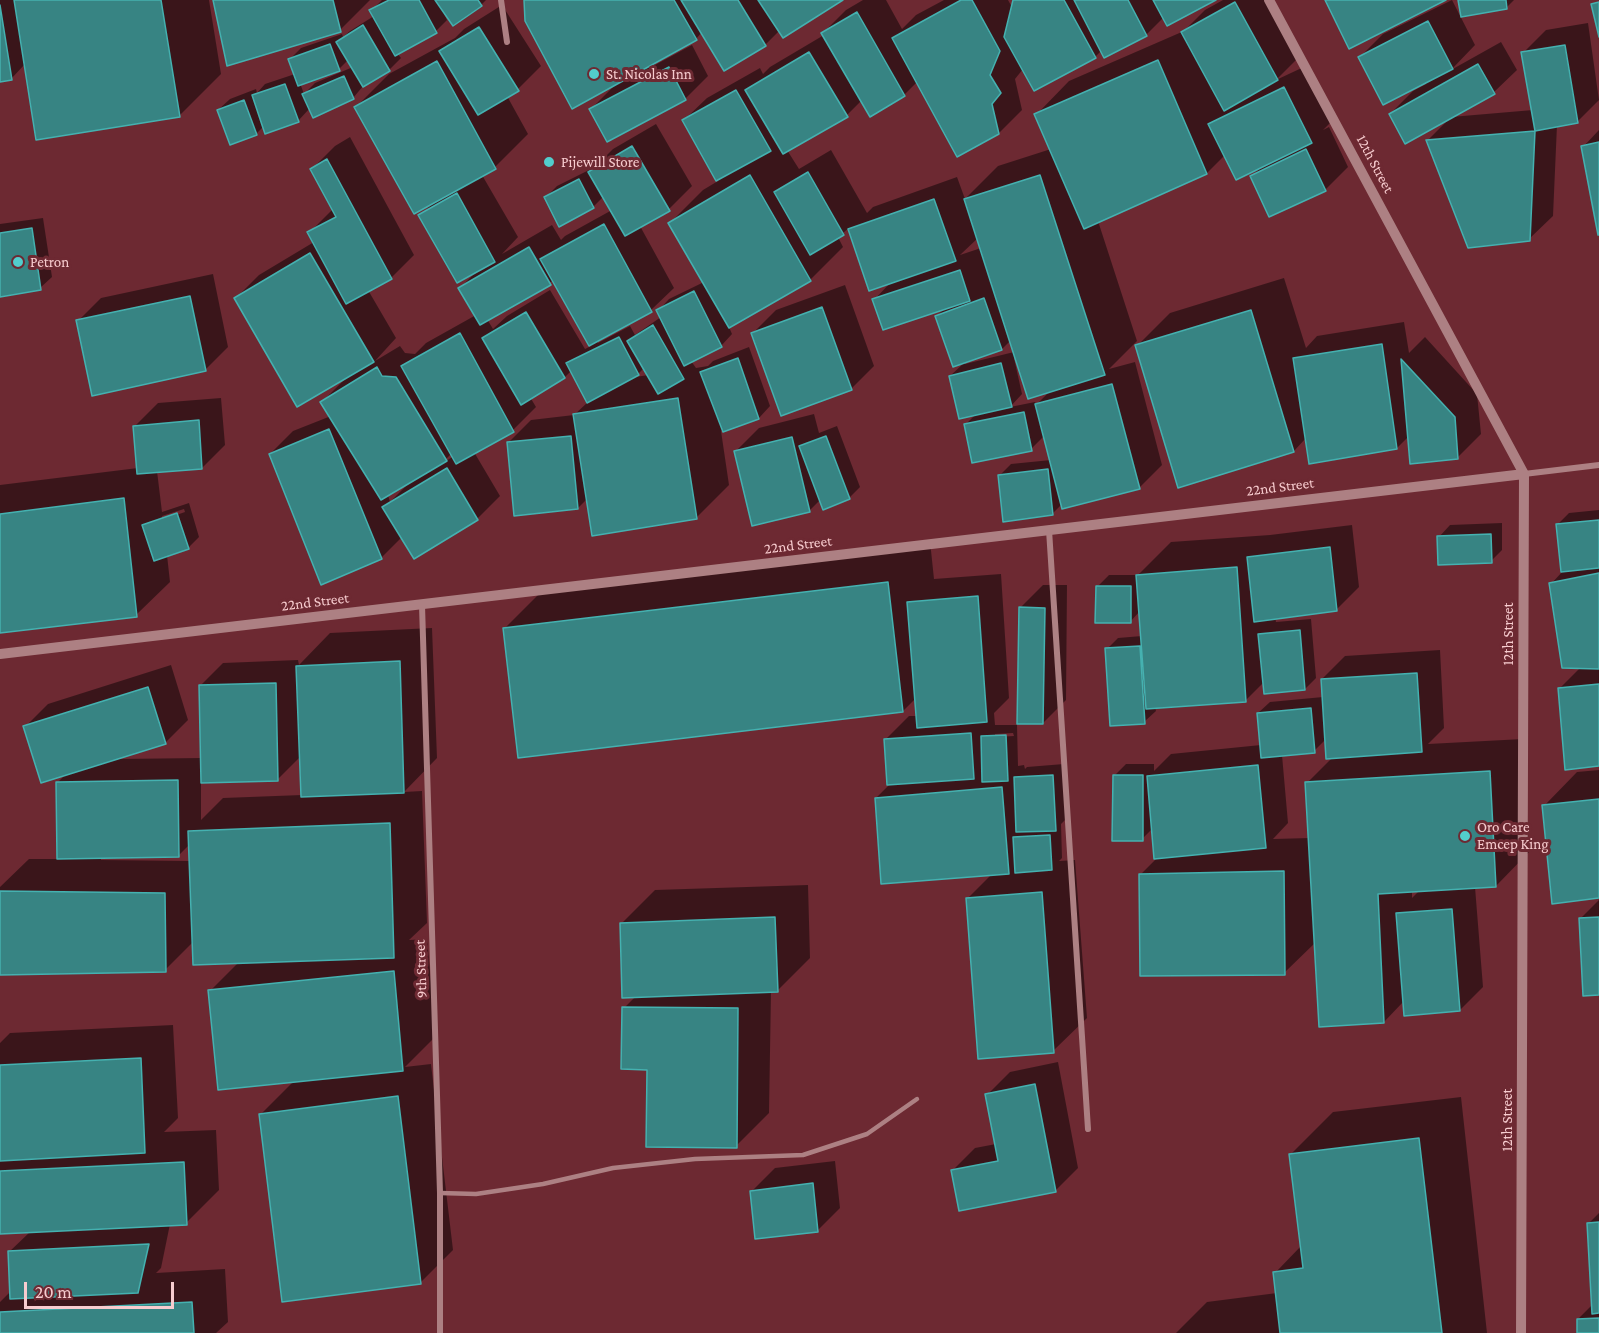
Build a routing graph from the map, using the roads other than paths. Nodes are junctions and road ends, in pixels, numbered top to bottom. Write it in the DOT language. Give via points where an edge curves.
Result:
graph roads {
  1 [pos="501,0"];
  2 [pos="1269,0"];
  3 [pos="507,42"];
  4 [pos="1599,465"];
  5 [pos="1524,474"];
  6 [pos="1049,530"];
  7 [pos="422,605"];
  8 [pos="0,654"];
  9 [pos="917,1099"];
  10 [pos="1088,1129"];
  11 [pos="440,1193"];
  12 [pos="440,1333"];
  13 [pos="1521,1333"];
  1 -- 3 [label="street"];
  2 -- 5 [label="street, 12th Street"];
  4 -- 5 [label="street, 22nd Street"];
  5 -- 6 [label="street, 22nd Street"];
  5 -- 13 [label="street, 12th Street"];
  6 -- 7 [label="street, 22nd Street"];
  6 -- 10 [label="street"];
  7 -- 8 [label="street, 22nd Street"];
  7 -- 11 [label="street, 9th Street"];
  9 -- 11 [label="lane" via="867,1134 803,1155 695,1159 613,1168 476,1194"];
  11 -- 12 [label="street, 9th Street"];
}
